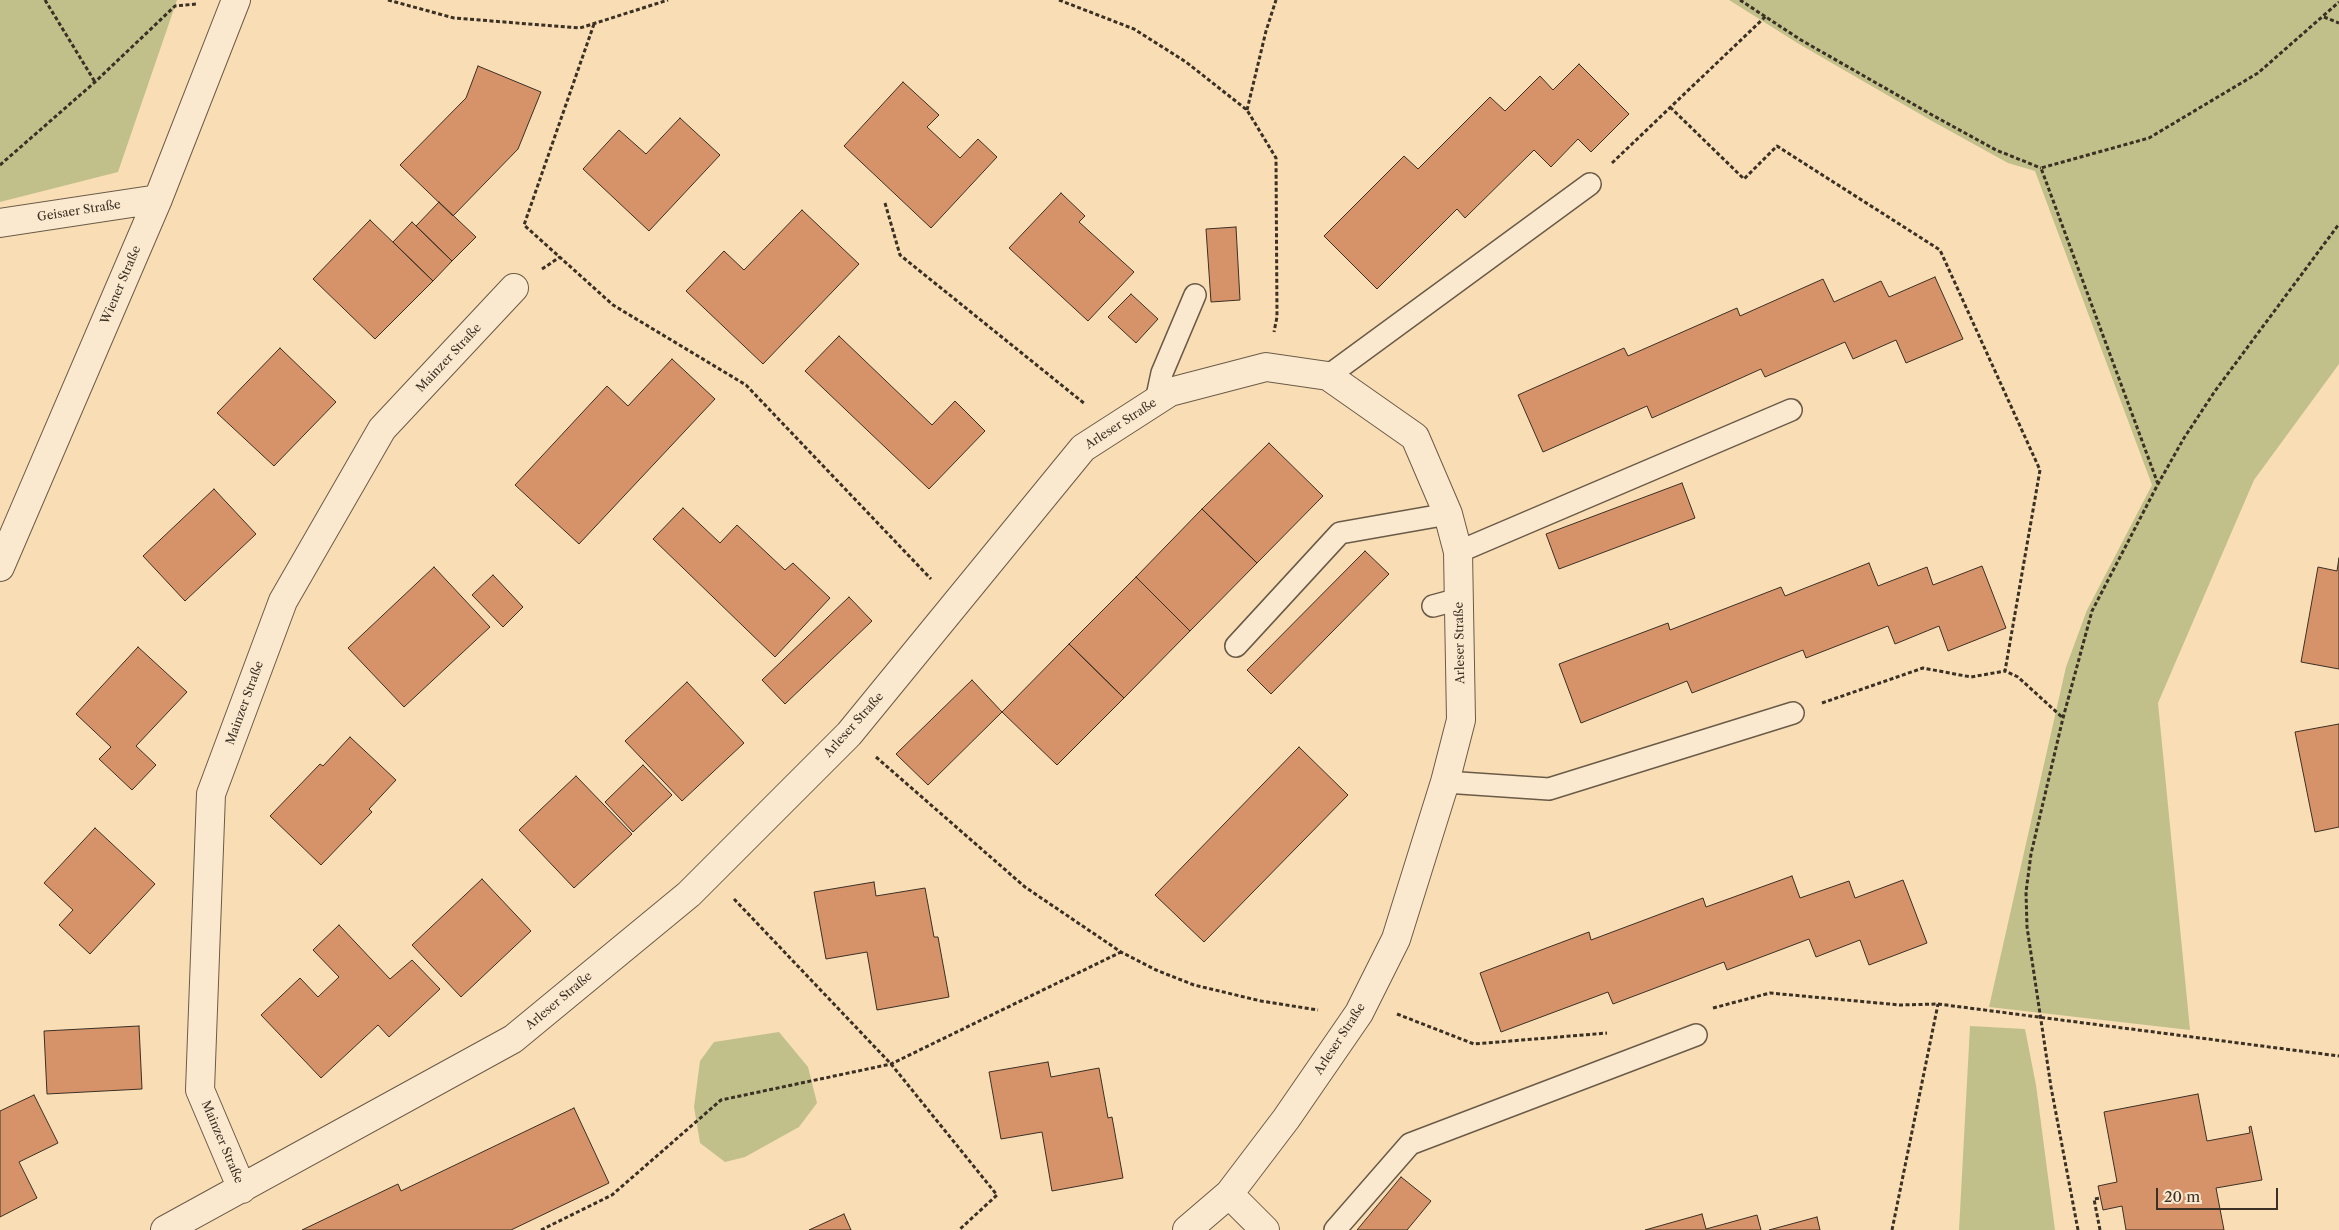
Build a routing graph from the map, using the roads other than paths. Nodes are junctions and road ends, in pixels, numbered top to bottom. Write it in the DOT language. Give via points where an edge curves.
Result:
graph roads {
  1 [pos="236,0"];
  2 [pos="1590,184"];
  3 [pos="158,199"];
  4 [pos="0,223"];
  5 [pos="514,288"];
  6 [pos="1195,295"];
  7 [pos="1328,376"];
  8 [pos="1156,401"];
  9 [pos="1791,410"];
  10 [pos="1448,514"];
  11 [pos="1458,552"];
  12 [pos="0,567"];
  13 [pos="1459,599"];
  14 [pos="1433,606"];
  15 [pos="1236,646"];
  16 [pos="1793,714"];
  17 [pos="1445,782"];
  18 [pos="1696,1035"];
  19 [pos="242,1189"];
  20 [pos="1229,1194"];
  21 [pos="165,1230"];
  22 [pos="1187,1230"];
  23 [pos="1265,1230"];
  24 [pos="1335,1230"];
  1 -- 3 [label="street, Wiener Straße"];
  2 -- 7 [label="lane"];
  3 -- 4 [label="street, Geisaer Straße"];
  3 -- 12 [label="street, Wiener Straße"];
  5 -- 19 [label="street, Mainzer Straße" via="382,428 283,601 212,794 200,1090"];
  6 -- 8 [label="lane" via="1162,373"];
  7 -- 8 [label="street, Arleser Straße" via="1266,367 1170,392"];
  7 -- 10 [label="street, Arleser Straße" via="1415,438"];
  8 -- 19 [label="street, Arleser Straße" via="1083,448 850,734 689,894 513,1039"];
  9 -- 11 [label="lane"];
  10 -- 11 [label="street, Arleser Straße"];
  10 -- 15 [label="lane" via="1340,533"];
  11 -- 13 [label="street, Arleser Straße"];
  13 -- 14 [label="lane"];
  13 -- 17 [label="street, Arleser Straße" via="1461,720"];
  16 -- 17 [label="lane" via="1549,789"];
  17 -- 20 [label="street, Arleser Straße" via="1396,938 1359,1013 1286,1119"];
  18 -- 24 [label="lane" via="1410,1144"];
  19 -- 21 [label="street, Arleser Straße"];
  20 -- 22 [label="street, Arleser Straße"];
  20 -- 23 [label="street"];
}
